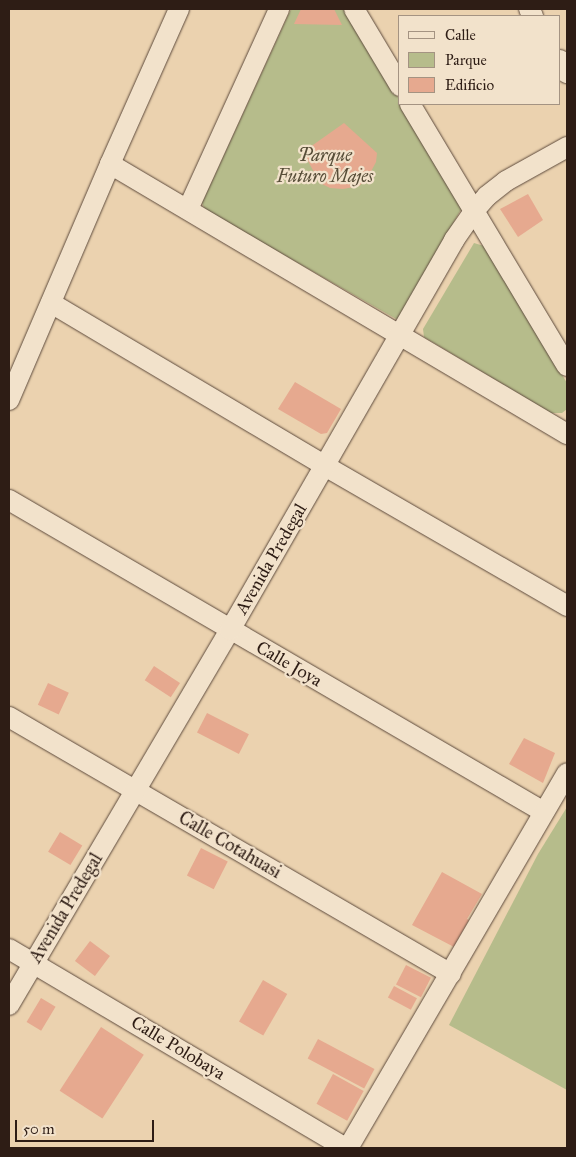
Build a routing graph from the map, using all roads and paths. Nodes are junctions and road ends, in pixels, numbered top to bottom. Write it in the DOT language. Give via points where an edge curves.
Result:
graph roads {
  1 [pos="180,9"];
  2 [pos="279,9"];
  3 [pos="354,9"];
  4 [pos="561,62"];
  5 [pos="567,73"];
  6 [pos="398,83"];
  7 [pos="411,105"];
  8 [pos="567,147"];
  9 [pos="110,164"];
  10 [pos="188,209"];
  11 [pos="474,211"];
  12 [pos="51,302"];
  13 [pos="402,334"];
  14 [pos="567,366"];
  15 [pos="9,400"];
  16 [pos="567,434"];
  17 [pos="325,466"];
  18 [pos="9,500"];
  19 [pos="567,606"];
  20 [pos="230,630"];
  21 [pos="9,716"];
  22 [pos="567,773"];
  23 [pos="135,790"];
  24 [pos="544,812"];
  25 [pos="9,949"];
  26 [pos="33,963"];
  27 [pos="451,974"];
  28 [pos="9,1005"];
  29 [pos="347,1148"];
  1 -- 9 [label="street"];
  2 -- 10 [label="street"];
  3 -- 6 [label="street"];
  4 -- 5 [label="street"];
  7 -- 11 [label="street"];
  8 -- 11 [label="street, Avenida Predegal" via="506,181"];
  9 -- 10 [label="street"];
  9 -- 12 [label="street"];
  10 -- 13 [label="street"];
  11 -- 13 [label="street, Avenida Predegal" via="454,240"];
  11 -- 14 [label="street"];
  12 -- 15 [label="street"];
  12 -- 17 [label="street"];
  13 -- 16 [label="street"];
  13 -- 17 [label="street, Avenida Predegal"];
  17 -- 19 [label="street"];
  17 -- 20 [label="street, Avenida Predegal"];
  18 -- 20 [label="street, Calle Joya"];
  20 -- 23 [label="street, Avenida Predegal"];
  20 -- 24 [label="street, Calle Joya"];
  21 -- 23 [label="street, Calle Cotahuasi"];
  22 -- 24 [label="street"];
  23 -- 26 [label="street, Avenida Predegal"];
  23 -- 27 [label="street, Calle Cotahuasi"];
  24 -- 27 [label="street"];
  25 -- 26 [label="street, Calle Polobaya"];
  26 -- 28 [label="street, Avenida Predegal"];
  26 -- 29 [label="street, Calle Polobaya"];
  27 -- 29 [label="street"];
}
